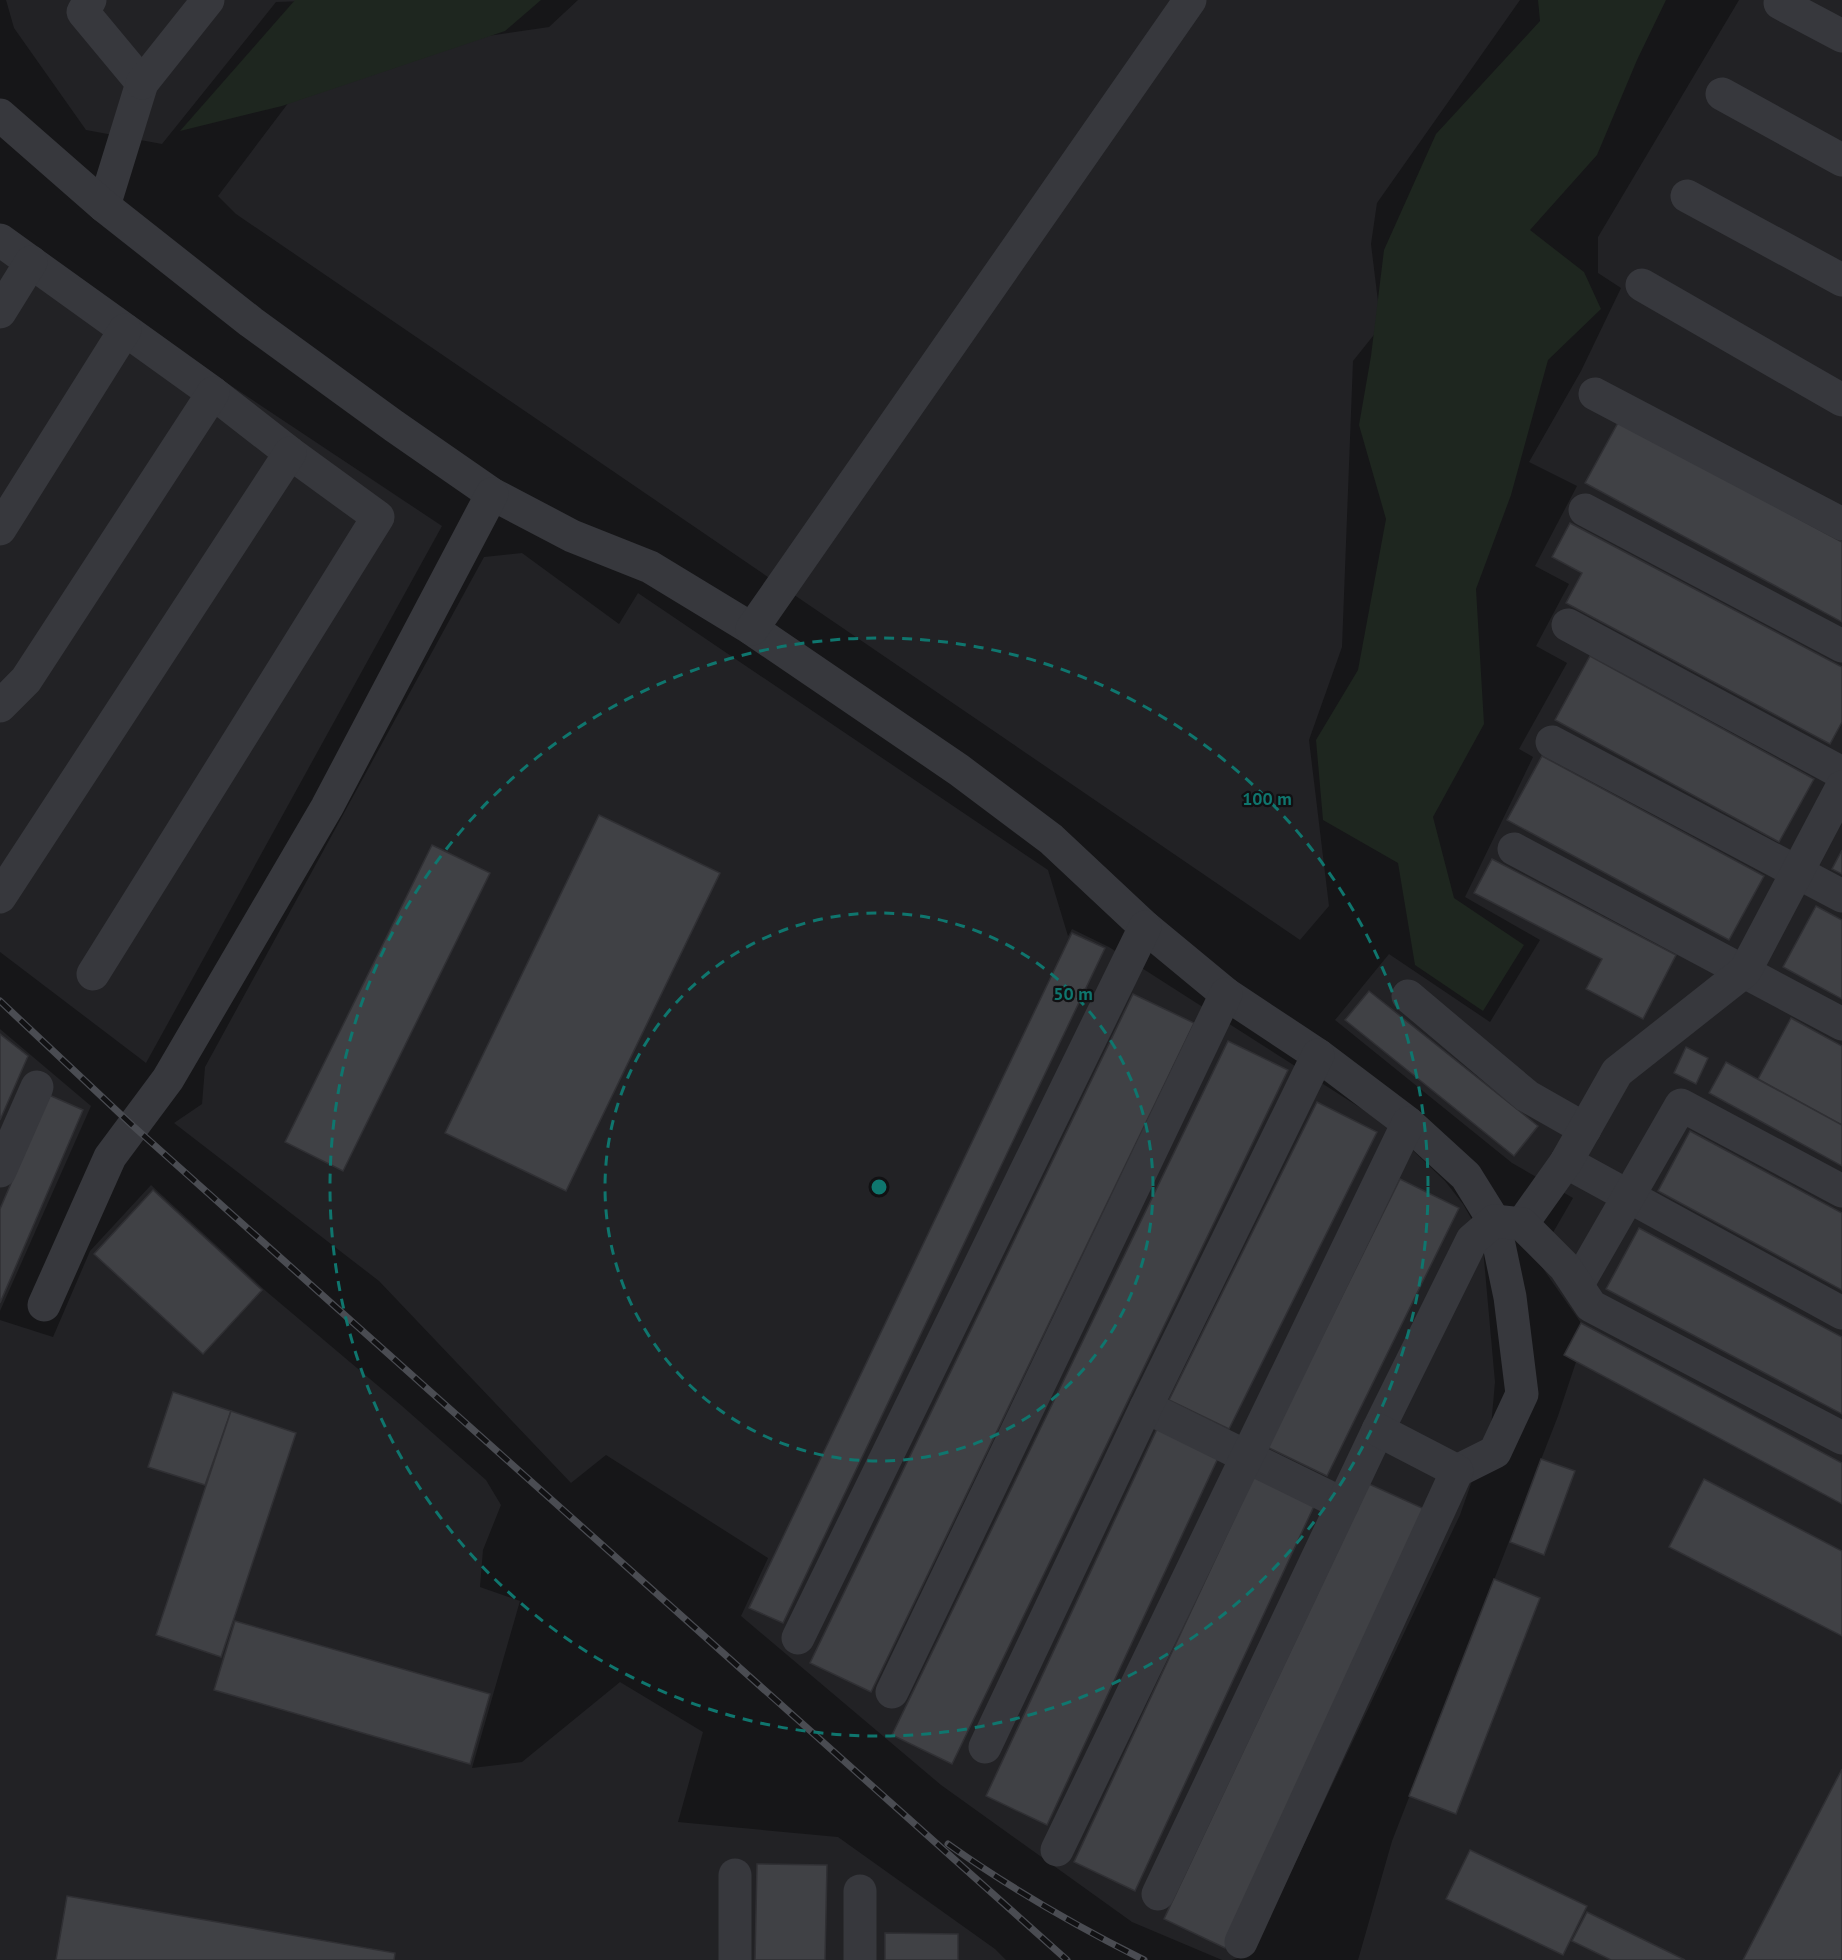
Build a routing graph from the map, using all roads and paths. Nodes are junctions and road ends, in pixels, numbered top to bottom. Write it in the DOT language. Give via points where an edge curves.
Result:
graph roads {
  1 [pos="90,0"];
  2 [pos="208,0"];
  3 [pos="1190,0"];
  4 [pos="1780,3"];
  5 [pos="1842,36"];
  6 [pos="142,83"];
  7 [pos="1722,94"];
  8 [pos="0,115"];
  9 [pos="1842,160"];
  10 [pos="1687,196"];
  11 [pos="104,206"];
  12 [pos="0,240"];
  13 [pos="32,262"];
  14 [pos="1842,280"];
  15 [pos="1642,285"];
  16 [pos="0,312"];
  17 [pos="125,330"];
  18 [pos="213,393"];
  19 [pos="1595,394"];
  20 [pos="1842,400"];
  21 [pos="290,453"];
  22 [pos="492,494"];
  23 [pos="1585,510"];
  24 [pos="1842,524"];
  25 [pos="0,529"];
  26 [pos="1568,625"];
  27 [pos="753,629"];
  28 [pos="1842,646"];
  29 [pos="0,706"];
  30 [pos="1552,742"];
  31 [pos="1842,773"];
  32 [pos="1842,787"];
  33 [pos="1514,849"];
  34 [pos="1797,872"];
  35 [pos="1842,896"];
  36 [pos="0,897"];
  37 [pos="1145,927"];
  38 [pos="1744,971"];
  39 [pos="93,974"];
  40 [pos="1226,994"];
  41 [pos="1408,996"];
  42 [pos="1842,1024"];
  43 [pos="1318,1055"];
  44 [pos="37,1087"];
  45 [pos="1408,1123"];
  46 [pos="1585,1129"];
  47 [pos="1566,1162"];
  48 [pos="0,1172"];
  49 [pos="1842,1191"];
  50 [pos="1628,1197"];
  51 [pos="1508,1222"];
  52 [pos="1578,1284"];
  53 [pos="44,1305"];
  54 [pos="1842,1314"];
  55 [pos="1146,1407"];
  56 [pos="1378,1430"];
  57 [pos="1842,1438"];
  58 [pos="1248,1457"];
  59 [pos="1457,1471"];
  60 [pos="1343,1504"];
  61 [pos="798,1638"];
  62 [pos="892,1692"];
  63 [pos="985,1747"];
  64 [pos="1057,1850"];
  65 [pos="735,1875"];
  66 [pos="860,1891"];
  67 [pos="1158,1894"];
  68 [pos="1241,1942"];
  69 [pos="735,1960"];
  70 [pos="860,1960"];
  1 -- 6 [label="street" via="83,12"];
  2 -- 6 [label="street"];
  3 -- 27 [label="street"];
  4 -- 5 [label="street"];
  6 -- 11 [label="street"];
  7 -- 9 [label="street"];
  8 -- 11 [label="street"];
  10 -- 14 [label="street"];
  11 -- 22 [label="street" via="251,322"];
  12 -- 13 [label="street"];
  13 -- 16 [label="street"];
  13 -- 17 [label="street"];
  15 -- 20 [label="street"];
  17 -- 18 [label="street"];
  17 -- 25 [label="street"];
  18 -- 21 [label="street"];
  18 -- 29 [label="street" via="26,680"];
  19 -- 24 [label="street"];
  21 -- 36 [label="street"];
  21 -- 39 [label="street" via="378,517"];
  22 -- 27 [label="street" via="572,536 650,567"];
  22 -- 53 [label="street" via="327,807 168,1079 110,1157"];
  23 -- 28 [label="street"];
  26 -- 31 [label="street"];
  27 -- 37 [label="street" via="959,770 1052,839"];
  30 -- 34 [label="street"];
  32 -- 34 [label="street"];
  33 -- 38 [label="street"];
  34 -- 35 [label="street"];
  34 -- 38 [label="street"];
  37 -- 40 [label="street"];
  37 -- 61 [label="street"];
  38 -- 42 [label="street"];
  38 -- 46 [label="street" via="1617,1072"];
  40 -- 43 [label="street"];
  40 -- 62 [label="street"];
  41 -- 46 [label="street" via="1527,1096"];
  43 -- 45 [label="street"];
  43 -- 55 [label="street"];
  44 -- 48 [label="street"];
  45 -- 51 [label="street" via="1466,1176"];
  45 -- 58 [label="street"];
  46 -- 47 [label="street"];
  47 -- 50 [label="street"];
  47 -- 51 [label="street"];
  49 -- 50 [label="street" via="1681,1105"];
  50 -- 52 [label="street"];
  50 -- 54 [label="street"];
  51 -- 52 [label="street" via="1565,1267"];
  51 -- 56 [label="street" via="1472,1239"];
  51 -- 59 [label="street" via="1510,1297 1522,1394 1495,1452"];
  52 -- 57 [label="street" via="1591,1306"];
  55 -- 58 [label="street"];
  55 -- 63 [label="street"];
  56 -- 59 [label="street"];
  56 -- 60 [label="street"];
  58 -- 60 [label="street"];
  58 -- 64 [label="street"];
  59 -- 68 [label="street"];
  60 -- 67 [label="street"];
  65 -- 69 [label="street"];
  66 -- 70 [label="street"];
}
